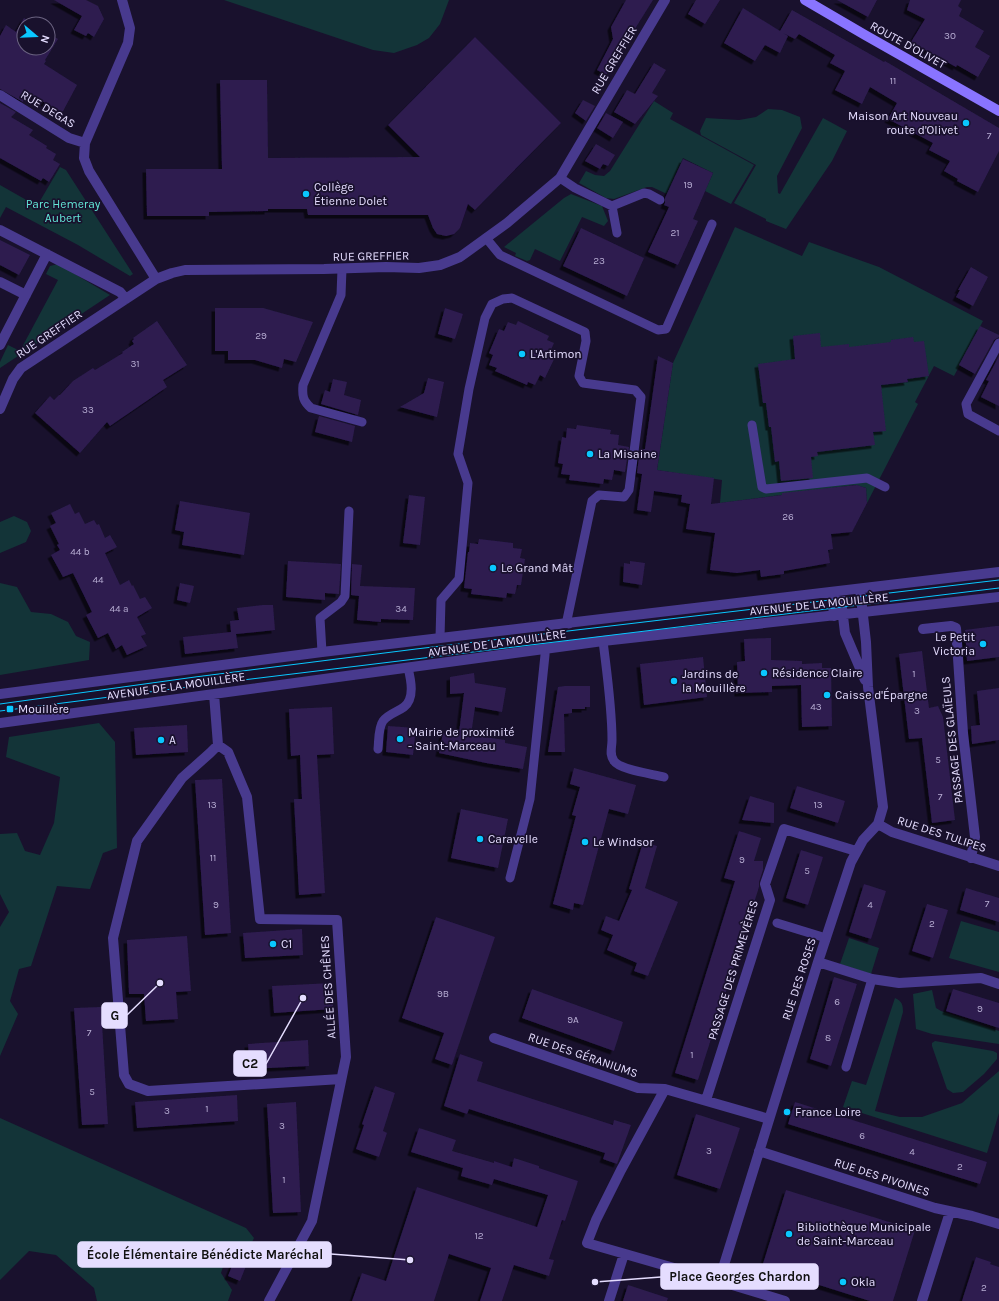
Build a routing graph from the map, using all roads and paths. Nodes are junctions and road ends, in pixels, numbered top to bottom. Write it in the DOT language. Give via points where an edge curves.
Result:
graph roads {
  1 [pos="122,0"];
  2 [pos="665,0"];
  3 [pos="805,0"];
  4 [pos="0,95"];
  5 [pos="999,111"];
  6 [pos="85,143"];
  7 [pos="560,178"];
  8 [pos="660,200"];
  9 [pos="612,206"];
  10 [pos="712,224"];
  11 [pos="0,230"];
  12 [pos="617,233"];
  13 [pos="486,238"];
  14 [pos="47,254"];
  15 [pos="342,268"];
  16 [pos="156,280"];
  17 [pos="0,282"];
  18 [pos="26,295"];
  19 [pos="126,299"];
  20 [pos="999,343"];
  21 [pos="0,345"];
  22 [pos="4,390"];
  23 [pos="0,409"];
  24 [pos="362,422"];
  25 [pos="752,425"];
  26 [pos="999,430"];
  27 [pos="885,487"];
  28 [pos="349,512"];
  29 [pos="999,572"];
  30 [pos="860,589"];
  31 [pos="836,591"];
  32 [pos="999,597"];
  33 [pos="862,612"];
  34 [pos="838,615"];
  35 [pos="569,624"];
  36 [pos="923,629"];
  37 [pos="440,638"];
  38 [pos="603,641"];
  39 [pos="545,649"];
  40 [pos="322,652"];
  41 [pos="408,668"];
  42 [pos="868,687"];
  43 [pos="0,694"];
  44 [pos="214,694"];
  45 [pos="0,723"];
  46 [pos="218,745"];
  47 [pos="378,749"];
  48 [pos="664,776"];
  49 [pos="878,824"];
  50 [pos="856,851"];
  51 [pos="971,858"];
  52 [pos="999,866"];
  53 [pos="510,878"];
  54 [pos="777,922"];
  55 [pos="826,938"];
  56 [pos="818,962"];
  57 [pos="872,979"];
  58 [pos="999,984"];
  59 [pos="494,1038"];
  60 [pos="846,1067"];
  61 [pos="341,1079"];
  62 [pos="665,1089"];
  63 [pos="706,1100"];
  64 [pos="769,1119"];
  65 [pos="758,1151"];
  66 [pos="950,1212"];
  67 [pos="999,1224"];
  68 [pos="624,1254"];
  69 [pos="719,1280"];
  70 [pos="269,1301"];
  71 [pos="609,1301"];
  72 [pos="784,1301"];
  73 [pos="922,1301"];
  1 -- 6 [label="street" via="130,28 128,43"];
  2 -- 7 [label="street, RUE GREFFIER"];
  3 -- 5 [label="main road, ROUTE D'OLIVET"];
  4 -- 6 [label="street, RUE DEGAS" via="69,138"];
  6 -- 16 [label="street" via="84,158 89,171"];
  7 -- 9 [label="lane"];
  7 -- 13 [label="street, RUE GREFFIER"];
  8 -- 9 [label="lane" via="644,193"];
  9 -- 12 [label="lane"];
  10 -- 13 [label="lane" via="666,329 658,330 500,255"];
  11 -- 14 [label="street"];
  13 -- 15 [label="street, RUE GREFFIER" via="460,257 440,266"];
  14 -- 18 [label="street"];
  14 -- 19 [label="street" via="120,292"];
  15 -- 16 [label="street, RUE GREFFIER" via="184,270"];
  15 -- 24 [label="lane" via="341,295 303,385 302,395 304,402 311,408"];
  16 -- 19 [label="street, RUE GREFFIER"];
  17 -- 18 [label="street"];
  18 -- 21 [label="street"];
  19 -- 22 [label="street, RUE GREFFIER" via="21,368"];
  20 -- 26 [label="lane" via="966,404 968,414"];
  22 -- 23 [label="street, RUE GREFFIER"];
  25 -- 27 [label="lane" via="762,487 766,489 867,478"];
  28 -- 40 [label="lane" via="345,596 320,618"];
  29 -- 30 [label="street, AVENUE DE LA MOUILLÈRE"];
  30 -- 31 [label="street, AVENUE DE LA MOUILLÈRE"];
  30 -- 33 [label="street, RUE DES ROSES"];
  31 -- 34 [label="street, RUE DES ROSES"];
  31 -- 35 [label="street, AVENUE DE LA MOUILLÈRE"];
  32 -- 33 [label="street, AVENUE DE LA MOUILLÈRE"];
  33 -- 34 [label="street, AVENUE DE LA MOUILLÈRE"];
  33 -- 42 [label="street, RUE DES ROSES"];
  34 -- 38 [label="street, AVENUE DE LA MOUILLÈRE"];
  34 -- 42 [label="street, RUE DES ROSES"];
  35 -- 37 [label="street, AVENUE DE LA MOUILLÈRE"];
  35 -- 37 [label="lane" via="567,620 592,501 599,495 624,497 629,490 641,397 635,390 584,383 579,376 586,341 585,332 512,298 492,304 485,318 469,389 458,454 468,483 459,579 441,600"];
  36 -- 51 [label="street, PASSAGE DES GLAÏEULS" via="951,626 956,628 963,733 975,837"];
  37 -- 40 [label="street, AVENUE DE LA MOUILLÈRE"];
  38 -- 39 [label="street, AVENUE DE LA MOUILLÈRE"];
  38 -- 48 [label="lane" via="611,755 614,762 622,767"];
  39 -- 41 [label="street, AVENUE DE LA MOUILLÈRE"];
  39 -- 53 [label="lane" via="530,799"];
  40 -- 43 [label="street, AVENUE DE LA MOUILLÈRE"];
  41 -- 44 [label="street, AVENUE DE LA MOUILLÈRE"];
  41 -- 47 [label="lane" via="412,689 408,702 382,722"];
  42 -- 49 [label="street, RUE DES ROSES" via="883,807"];
  44 -- 45 [label="street, AVENUE DE LA MOUILLÈRE"];
  44 -- 46 [label="street"];
  46 -- 61 [label="street, ALLÉE DES CHÊNES" via="228,752 247,797 260,919 337,920 346,1057"];
  46 -- 61 [label="street" via="182,778 137,841 113,938 124,1075 129,1084 148,1091"];
  49 -- 50 [label="street, RUE DES ROSES"];
  49 -- 51 [label="street, RUE DES TULIPES" via="892,832"];
  50 -- 55 [label="street, RUE DES ROSES"];
  50 -- 63 [label="street, PASSAGE DES PRIMEVÈRES" via="784,829 765,884 770,900"];
  51 -- 52 [label="street, RUE DES TULIPES"];
  54 -- 55 [label="lane"];
  55 -- 56 [label="street, RUE DES ROSES"];
  56 -- 57 [label="street"];
  56 -- 64 [label="street, RUE DES ROSES"];
  57 -- 58 [label="street" via="899,983 980,978"];
  57 -- 60 [label="lane"];
  59 -- 62 [label="street, RUE DES GÉRANIUMS" via="638,1088"];
  61 -- 70 [label="street, ALLÉE DES CHÊNES" via="312,1221"];
  62 -- 63 [label="street, RUE DES GÉRANIUMS"];
  62 -- 68 [label="street" via="620,1170 587,1243"];
  63 -- 64 [label="street, RUE DES GÉRANIUMS"];
  64 -- 65 [label="street, RUE DES ROSES"];
  65 -- 66 [label="street, RUE DES PIVOINES"];
  65 -- 69 [label="street, RUE DES ROSES"];
  66 -- 67 [label="street, RUE DES PIVOINES"];
  66 -- 73 [label="street"];
  68 -- 69 [label="street"];
  68 -- 71 [label="street"];
  69 -- 72 [label="street"];
}
